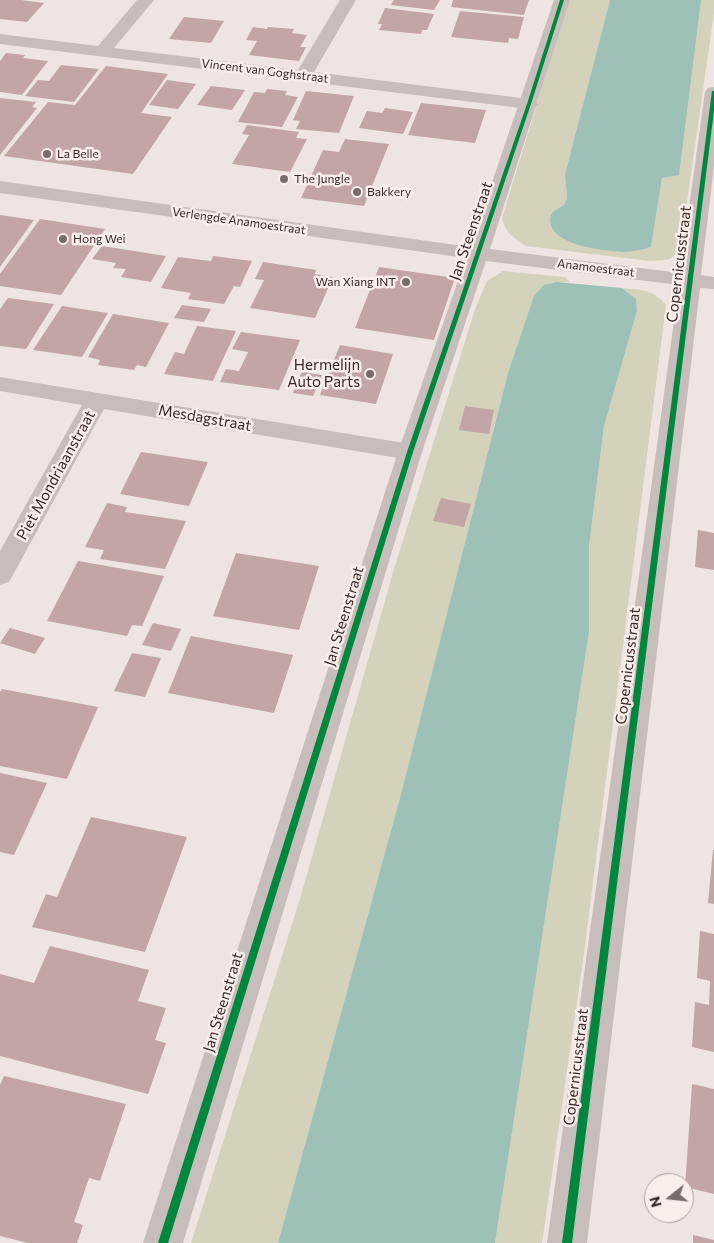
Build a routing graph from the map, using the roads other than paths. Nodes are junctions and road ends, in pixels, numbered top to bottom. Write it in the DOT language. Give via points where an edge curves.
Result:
graph roads {
  1 [pos="146,0"];
  2 [pos="348,0"];
  3 [pos="562,0"];
  4 [pos="0,39"];
  5 [pos="103,51"];
  6 [pos="304,76"];
  7 [pos="529,104"];
  8 [pos="713,108"];
  9 [pos="0,187"];
  10 [pos="478,254"];
  11 [pos="703,281"];
  12 [pos="0,384"];
  13 [pos="97,400"];
  14 [pos="410,452"];
  15 [pos="0,576"];
  16 [pos="163,1243"];
  17 [pos="567,1243"];
  1 -- 5 [label="street"];
  2 -- 6 [label="street"];
  3 -- 7 [label="street, Jan Steenstraat"];
  4 -- 5 [label="street, Vincent van Goghstraat"];
  5 -- 6 [label="street, Vincent van Goghstraat"];
  6 -- 7 [label="street, Vincent van Goghstraat"];
  7 -- 10 [label="street, Jan Steenstraat"];
  8 -- 11 [label="street, Copernicusstraat"];
  9 -- 10 [label="street, Verlengde Anamoestraat"];
  10 -- 11 [label="street, Anamoestraat"];
  10 -- 14 [label="street, Jan Steenstraat"];
  11 -- 17 [label="street, Copernicusstraat"];
  12 -- 13 [label="street, Mesdagstraat"];
  13 -- 14 [label="street, Mesdagstraat"];
  13 -- 15 [label="street, Piet Mondriaanstraat"];
  14 -- 16 [label="street, Jan Steenstraat"];
}
